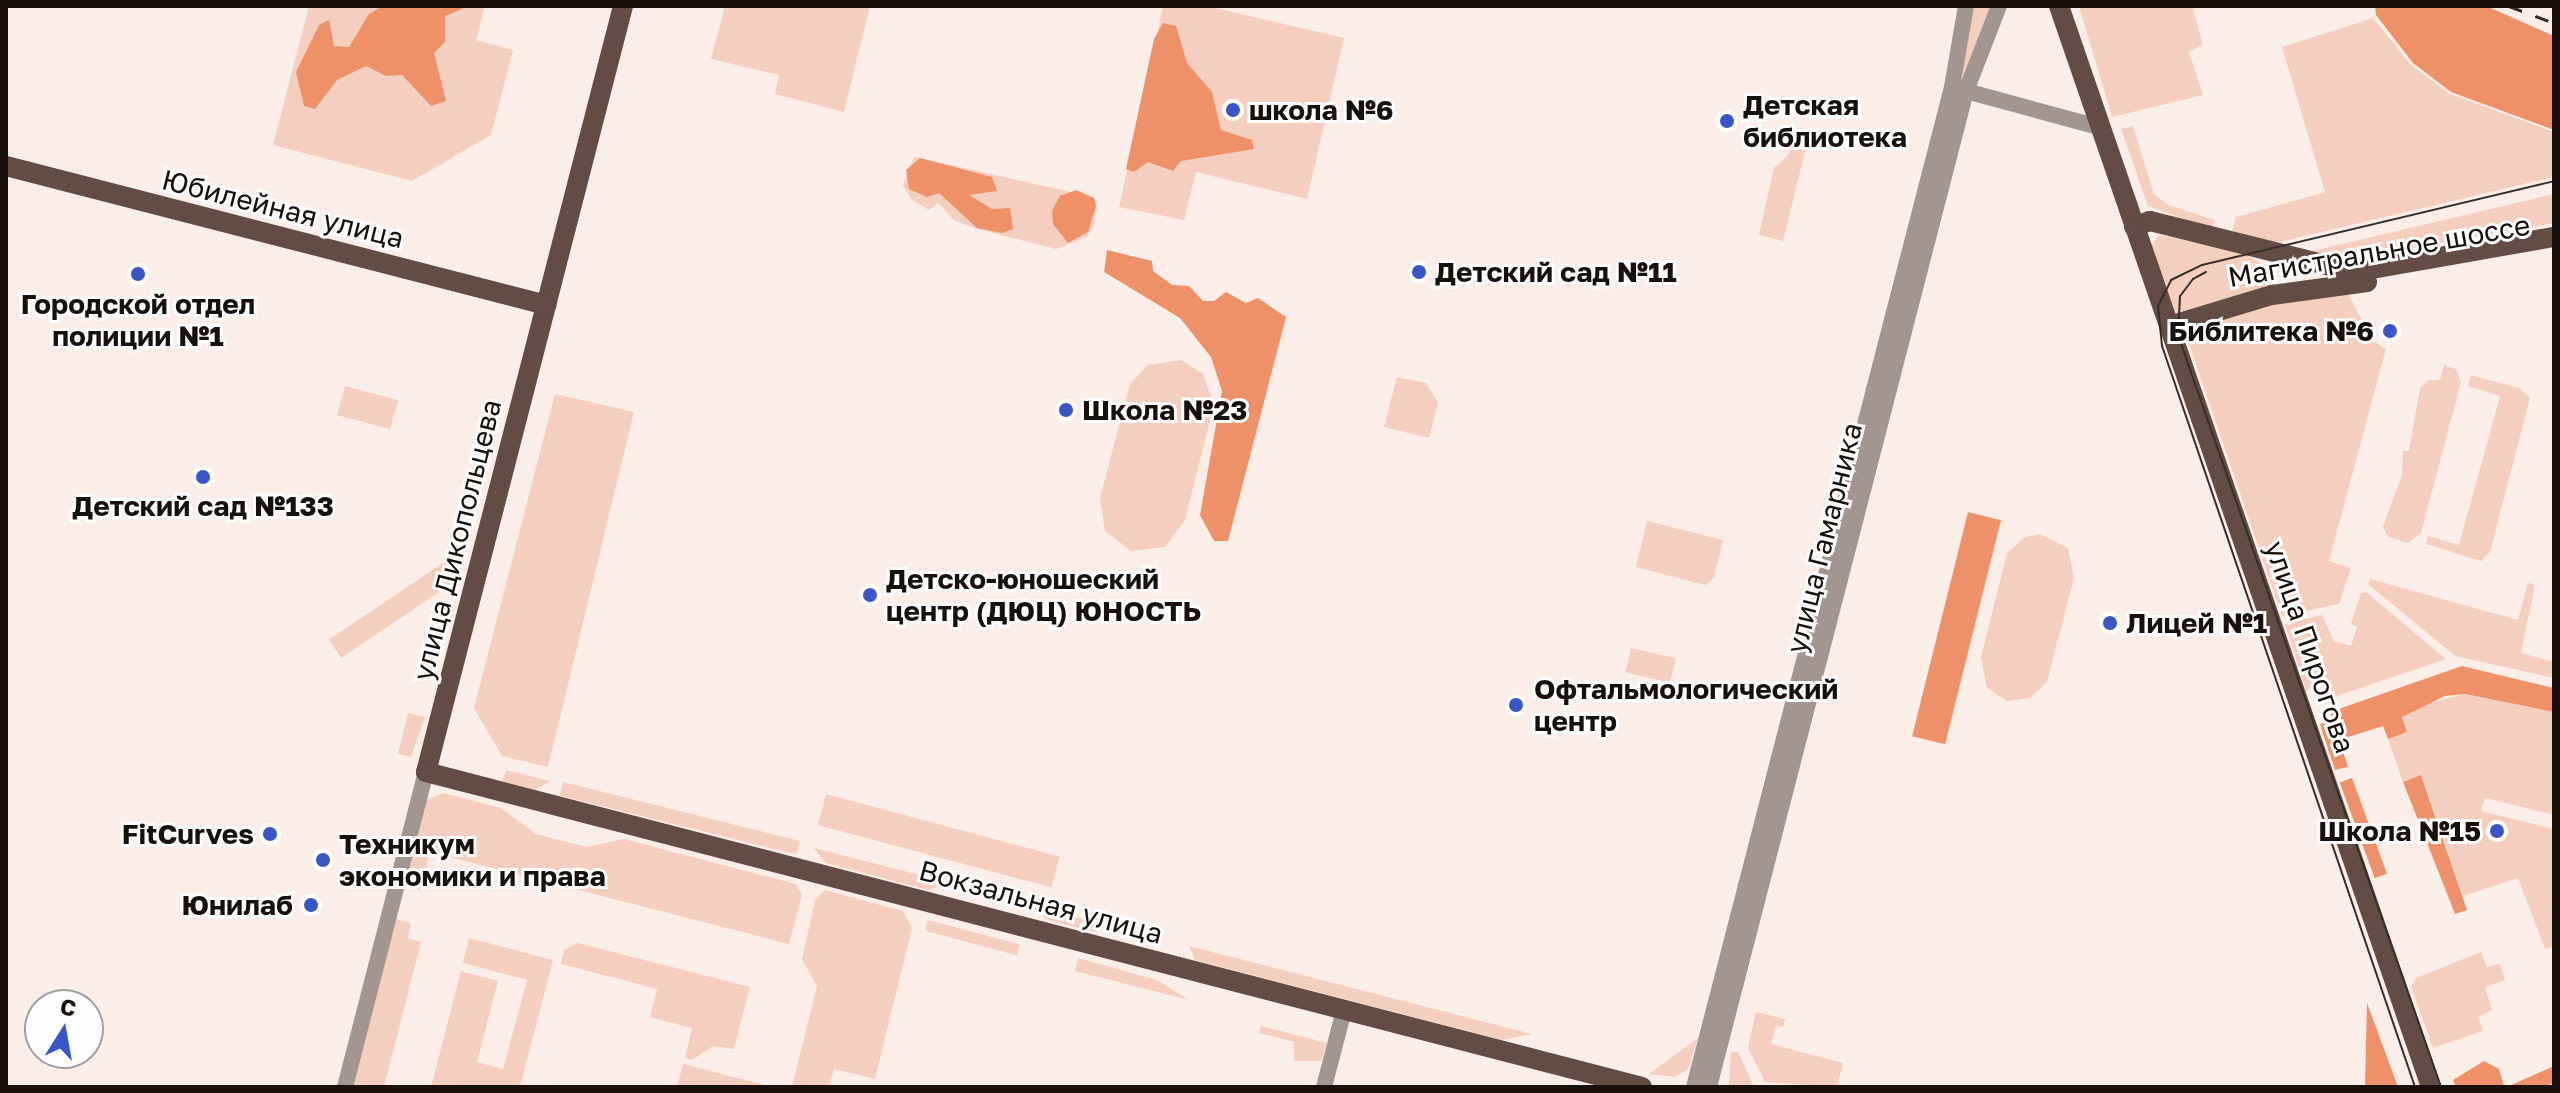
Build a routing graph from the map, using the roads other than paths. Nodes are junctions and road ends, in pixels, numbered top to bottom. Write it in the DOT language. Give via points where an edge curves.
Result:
graph roads {
  1 [pos="623,6"];
  2 [pos="1984,6"];
  3 [pos="2059,6"];
  4 [pos="1968,8"];
  5 [pos="1996,13"];
  6 [pos="1966,91"];
  7 [pos="2102,128"];
  8 [pos="6,166"];
  9 [pos="2134,227"];
  10 [pos="2554,237"];
  11 [pos="2554,250"];
  12 [pos="2272,255"];
  13 [pos="2272,295"];
  14 [pos="546,305"];
  15 [pos="2169,326"];
  16 [pos="426,772"];
  17 [pos="1344,1010"];
  18 [pos="345,1087"];
  19 [pos="1324,1087"];
  20 [pos="1642,1087"];
  21 [pos="1694,1087"];
  22 [pos="1709,1087"];
  23 [pos="2431,1087"];
  1 -- 14 [label="main road, улица Дикопольцева"];
  2 -- 5 [label="street"];
  3 -- 7 [label="main road"];
  4 -- 21 [label="street, улица Гамарника"];
  5 -- 6 [label="street, улица Гамарника"];
  6 -- 7 [label="street"];
  6 -- 22 [label="street, улица Гамарника"];
  7 -- 9 [label="main road"];
  8 -- 14 [label="main road, Юбилейная улица"];
  9 -- 12 [label="main road, Магистральное шоссе" via="2150,221"];
  9 -- 15 [label="main road, улица Пирогова"];
  10 -- 12 [label="main road, Магистральное шоссе" via="2355,272"];
  11 -- 13 [label="main road, Магистральное шоссе"];
  12 -- 13 [label="main road" via="2279,267"];
  13 -- 15 [label="main road, Магистральное шоссе"];
  14 -- 16 [label="main road, улица Дикопольцева"];
  15 -- 23 [label="main road, улица Пирогова"];
  16 -- 17 [label="main road, Вокзальная улица"];
  16 -- 18 [label="street, улица Дикопольцева"];
  17 -- 19 [label="street"];
  17 -- 20 [label="main road, Вокзальная улица"];
}
